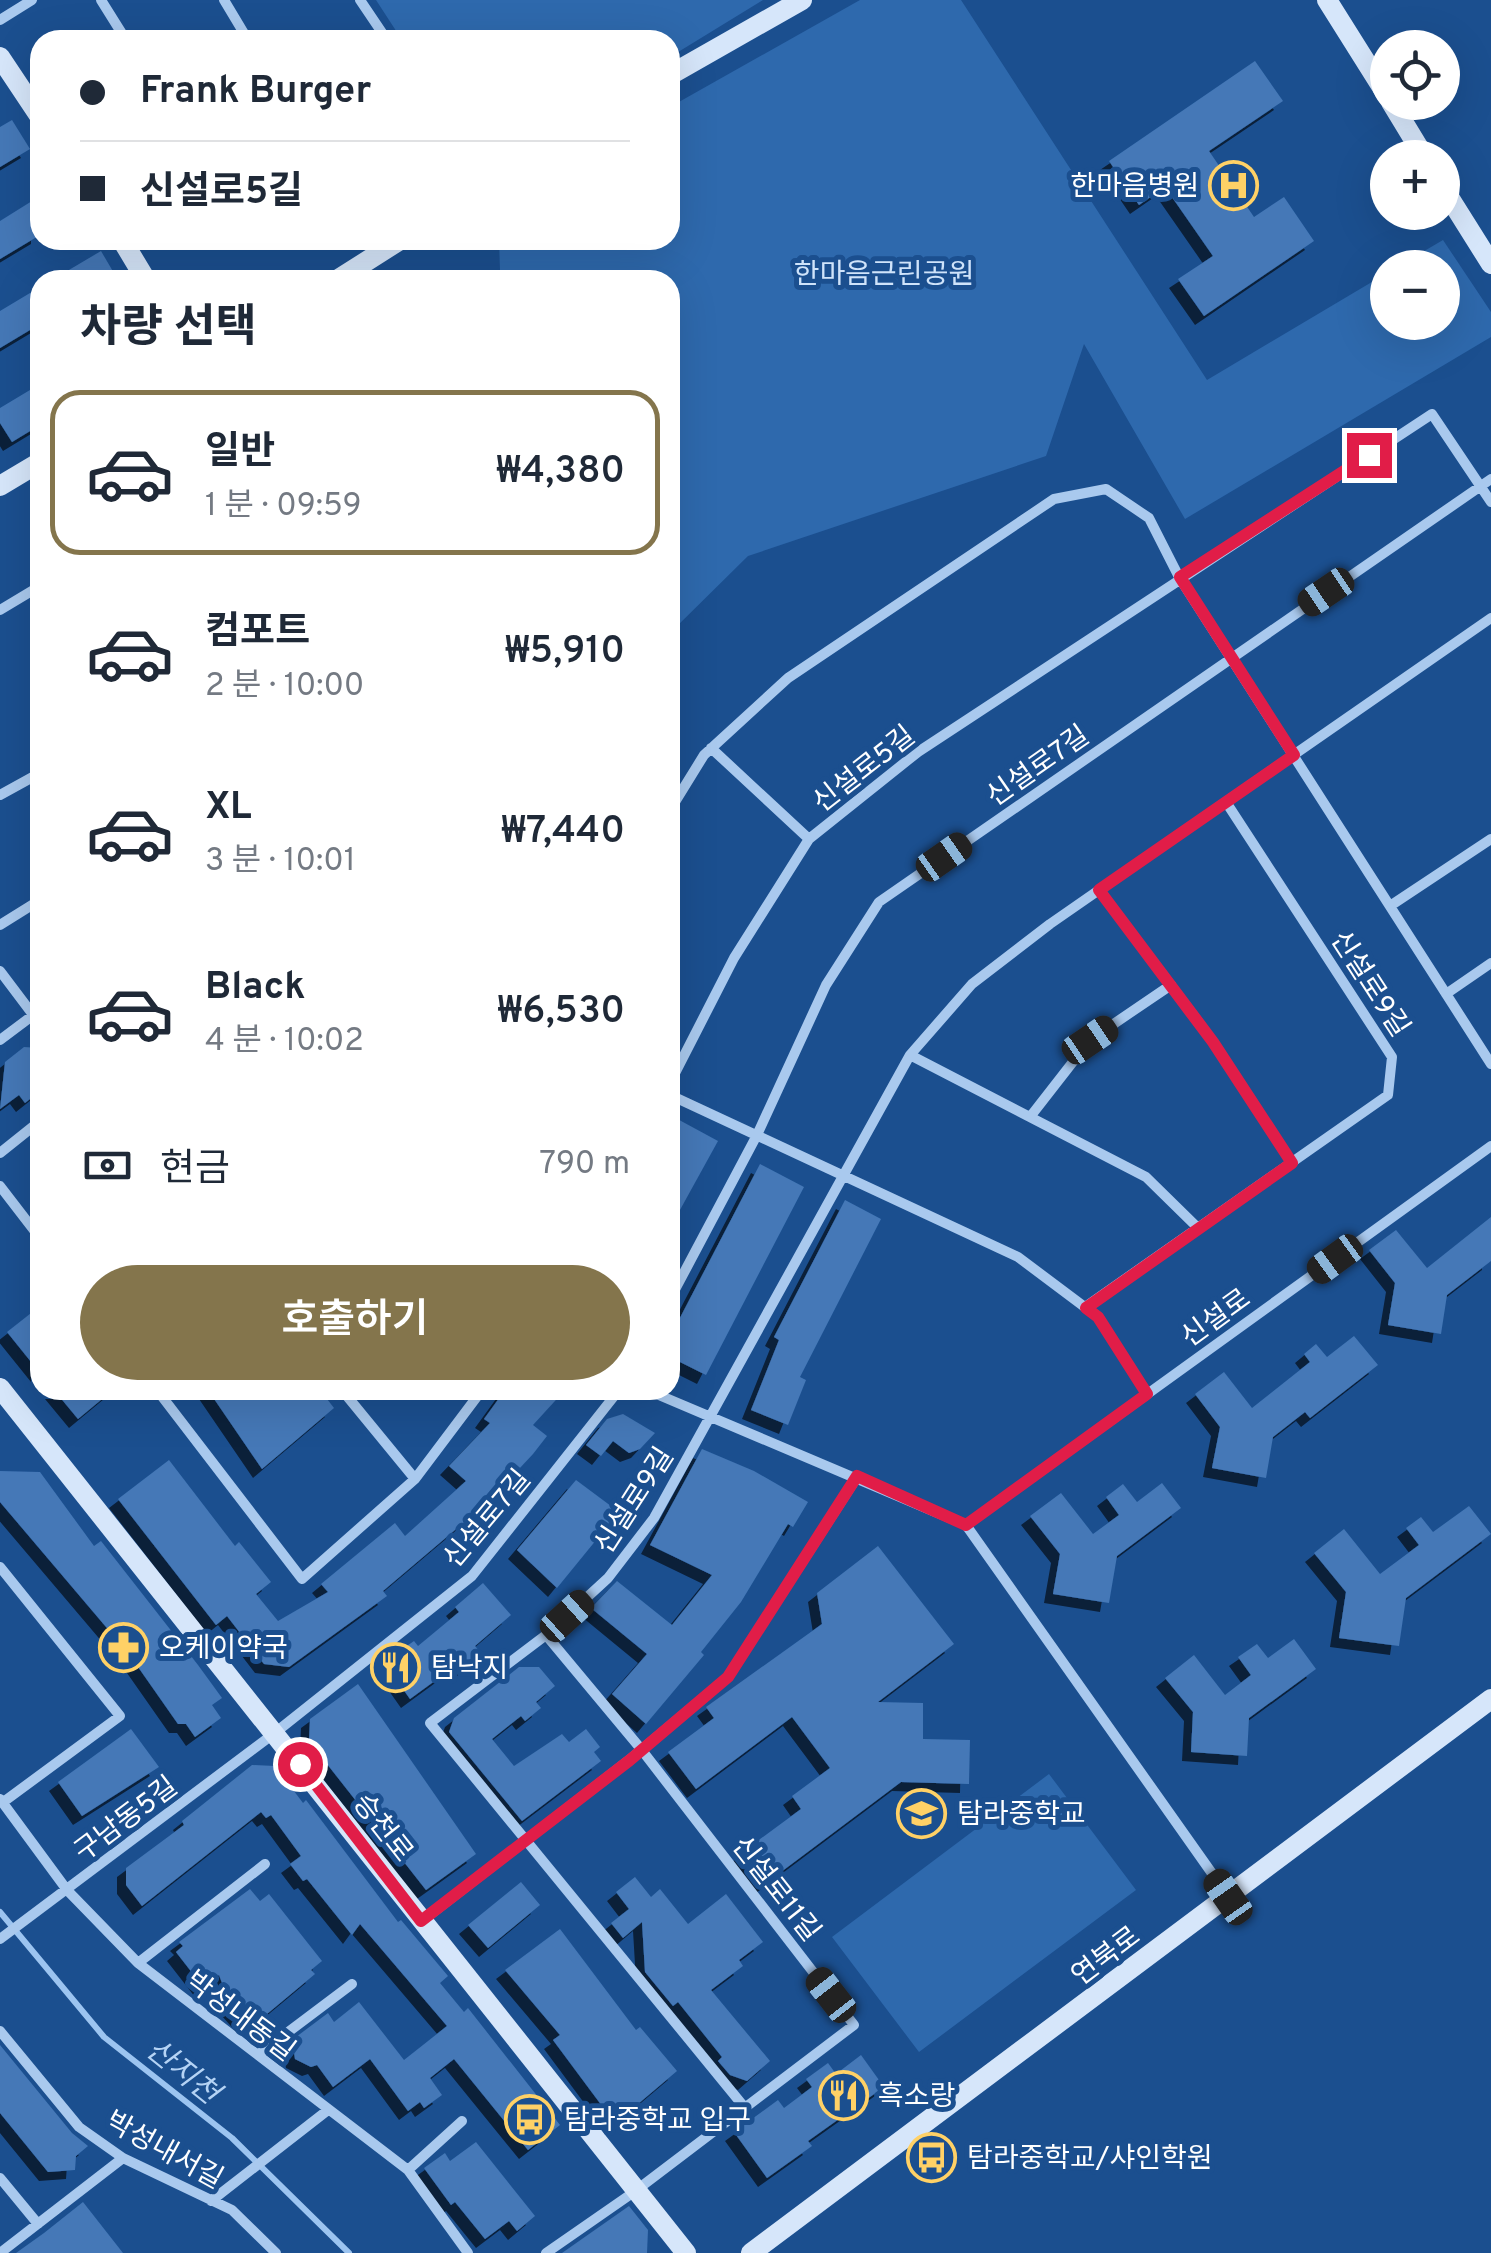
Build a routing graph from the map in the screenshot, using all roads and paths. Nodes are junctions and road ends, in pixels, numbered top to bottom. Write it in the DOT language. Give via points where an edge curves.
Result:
graph roads {
  1 [pos="32,0"];
  2 [pos="101,0"];
  3 [pos="224,0"];
  4 [pos="360,0"];
  5 [pos="802,0"];
  6 [pos="1327,0"];
  7 [pos="0,20"];
  8 [pos="120,30"];
  9 [pos="242,30"];
  10 [pos="380,30"];
  11 [pos="0,56"];
  12 [pos="1370,69"];
  13 [pos="680,70"];
  14 [pos="30,101"];
  15 [pos="1460,215"];
  16 [pos="384,250"];
  17 [pos="1491,264"];
  18 [pos="354,270"];
  19 [pos="30,468"];
  20 [pos="1486,483"];
  21 [pos="0,486"];
  22 [pos="1491,502"];
  23 [pos="1180,577"];
  24 [pos="30,592"];
  25 [pos="0,610"];
  26 [pos="1491,618"];
  27 [pos="1233,656"];
  28 [pos="711,748"];
  29 [pos="1294,755"];
  30 [pos="30,778"];
  31 [pos="0,795"];
  32 [pos="680,795"];
  33 [pos="1226,802"];
  34 [pos="1491,838"];
  35 [pos="809,839"];
  36 [pos="1099,890"];
  37 [pos="30,906"];
  38 [pos="1390,906"];
  39 [pos="0,926"];
  40 [pos="1491,964"];
  41 [pos="0,971"];
  42 [pos="1170,985"];
  43 [pos="1446,994"];
  44 [pos="30,1007"];
  45 [pos="30,1021"];
  46 [pos="0,1040"];
  47 [pos="910,1055"];
  48 [pos="680,1063"];
  49 [pos="1491,1064"];
  50 [pos="680,1100"];
  51 [pos="1030,1118"];
  52 [pos="30,1129"];
  53 [pos="757,1136"];
  54 [pos="1491,1146"];
  55 [pos="0,1153"];
  56 [pos="1292,1163"];
  57 [pos="843,1176"];
  58 [pos="0,1186"];
  59 [pos="30,1225"];
  60 [pos="1198,1228"];
  61 [pos="680,1279"];
  62 [pos="1086,1308"];
  63 [pos="0,1388"];
  64 [pos="1147,1394"];
  65 [pos="165,1400"];
  66 [pos="350,1400"];
  67 [pos="474,1400"];
  68 [pos="611,1400"];
  69 [pos="671,1400"];
  70 [pos="710,1416"];
  71 [pos="857,1476"];
  72 [pos="415,1479"];
  73 [pos="966,1525"];
  74 [pos="0,1567"];
  75 [pos="546,1635"];
  76 [pos="1491,1699"];
  77 [pos="276,1732"];
  78 [pos="641,1749"];
  79 [pos="1,1801"];
  80 [pos="526,1840"];
  81 [pos="266,1864"];
  82 [pos="67,1890"];
  83 [pos="1228,1897"];
  84 [pos="421,1921"];
  85 [pos="0,1940"];
  86 [pos="138,1964"];
  87 [pos="352,1984"];
  88 [pos="0,2031"];
  89 [pos="259,2054"];
  90 [pos="746,2108"];
  91 [pos="328,2110"];
  92 [pos="462,2121"];
  93 [pos="124,2158"];
  94 [pos="408,2170"];
  95 [pos="0,2178"];
  96 [pos="634,2192"];
  97 [pos="212,2201"];
  98 [pos="38,2224"];
  99 [pos="0,2252"];
  100 [pos="276,2253"];
  101 [pos="468,2253"];
  102 [pos="546,2253"];
  103 [pos="686,2253"];
  104 [pos="750,2253"];
  1 -- 7 [label="street"];
  2 -- 8 [label="street"];
  3 -- 9 [label="street"];
  4 -- 10 [label="street"];
  5 -- 13 [label="main road"];
  6 -- 12 [label="main road"];
  11 -- 14 [label="main road"];
  15 -- 17 [label="main road"];
  16 -- 18 [label="main road"];
  19 -- 21 [label="main road"];
  20 -- 22 [label="street"];
  20 -- 23 [label="street, 신설로5길" via="1432,414"];
  20 -- 27 [label="street, 신설로7길"];
  23 -- 27 [label="street"];
  23 -- 28 [label="street" via="1149,518 1106,489 1054,498 788,678"];
  23 -- 35 [label="street, 신설로5길" via="918,752"];
  24 -- 25 [label="street"];
  26 -- 29 [label="street, 신설로9길"];
  27 -- 29 [label="street"];
  27 -- 53 [label="street, 신설로7길" via="879,902 826,986"];
  28 -- 32 [label="street"];
  28 -- 35 [label="street"];
  29 -- 33 [label="street, 신설로9길"];
  29 -- 38 [label="street"];
  30 -- 31 [label="street"];
  33 -- 36 [label="street, 신설로9길"];
  33 -- 56 [label="street, 신설로9길" via="1392,1057 1388,1095"];
  34 -- 38 [label="street, 신설로9길"];
  35 -- 48 [label="street, 신설로5길" via="734,958"];
  36 -- 42 [label="street"];
  36 -- 47 [label="street, 신설로9길" via="972,984"];
  37 -- 39 [label="street"];
  38 -- 43 [label="street"];
  40 -- 43 [label="street, 신설로9길"];
  41 -- 44 [label="street"];
  42 -- 51 [label="street" via="1090,1040"];
  42 -- 56 [label="street"];
  43 -- 49 [label="street"];
  45 -- 46 [label="street"];
  47 -- 51 [label="street"];
  47 -- 57 [label="street, 신설로9길"];
  50 -- 53 [label="street"];
  51 -- 60 [label="street" via="1146,1177"];
  52 -- 55 [label="street"];
  53 -- 57 [label="street"];
  53 -- 61 [label="street, 신설로7길"];
  54 -- 64 [label="street, 신설로"];
  56 -- 60 [label="street, 신설로9길"];
  57 -- 62 [label="street" via="1018,1257"];
  57 -- 70 [label="street, 신설로9길"];
  58 -- 59 [label="street"];
  60 -- 62 [label="street, 신설로9길"];
  62 -- 64 [label="street"];
  63 -- 77 [label="main road, 승천로"];
  64 -- 73 [label="street, 신설로"];
  65 -- 72 [label="street" via="302,1579"];
  66 -- 72 [label="street"];
  67 -- 72 [label="street"];
  68 -- 77 [label="street, 신설로7길" via="472,1576"];
  69 -- 70 [label="street"];
  70 -- 71 [label="street"];
  70 -- 75 [label="street, 신설로9길" via="643,1533 608,1578"];
  71 -- 73 [label="street"];
  71 -- 78 [label="street" via="728,1677"];
  73 -- 83 [label="street"];
  74 -- 79 [label="street" via="120,1716"];
  75 -- 78 [label="street"];
  75 -- 80 [label="street, 신설로9길" via="430,1722"];
  76 -- 83 [label="main road, 연북로"];
  77 -- 82 [label="street, 구남동5길"];
  77 -- 84 [label="main road, 승천로"];
  78 -- 80 [label="street"];
  78 -- 90 [label="street, 신설로11길" via="854,2026"];
  79 -- 82 [label="street, 박성내동길"];
  80 -- 84 [label="street"];
  80 -- 90 [label="street, 신설로9길"];
  81 -- 86 [label="street"];
  82 -- 85 [label="street, 구남동5길"];
  82 -- 86 [label="street, 박성내동길"];
  83 -- 104 [label="main road, 연북로"];
  84 -- 96 [label="main road, 승천로"];
  86 -- 89 [label="street, 박성내동길"];
  87 -- 89 [label="street"];
  88 -- 93 [label="street, 박성내서길" via="79,2126"];
  89 -- 91 [label="street, 박성내동길"];
  90 -- 96 [label="street, 신설로11길"];
  91 -- 94 [label="street, 박성내동길"];
  91 -- 97 [label="street"];
  92 -- 94 [label="street"];
  93 -- 97 [label="street, 박성내서길"];
  93 -- 98 [label="street"];
  94 -- 101 [label="street, 박성내동길"];
  95 -- 98 [label="street"];
  96 -- 102 [label="street"];
  96 -- 103 [label="main road, 승천로"];
  97 -- 100 [label="street, 박성내서길" via="232,2210"];
  98 -- 99 [label="street"];
}
